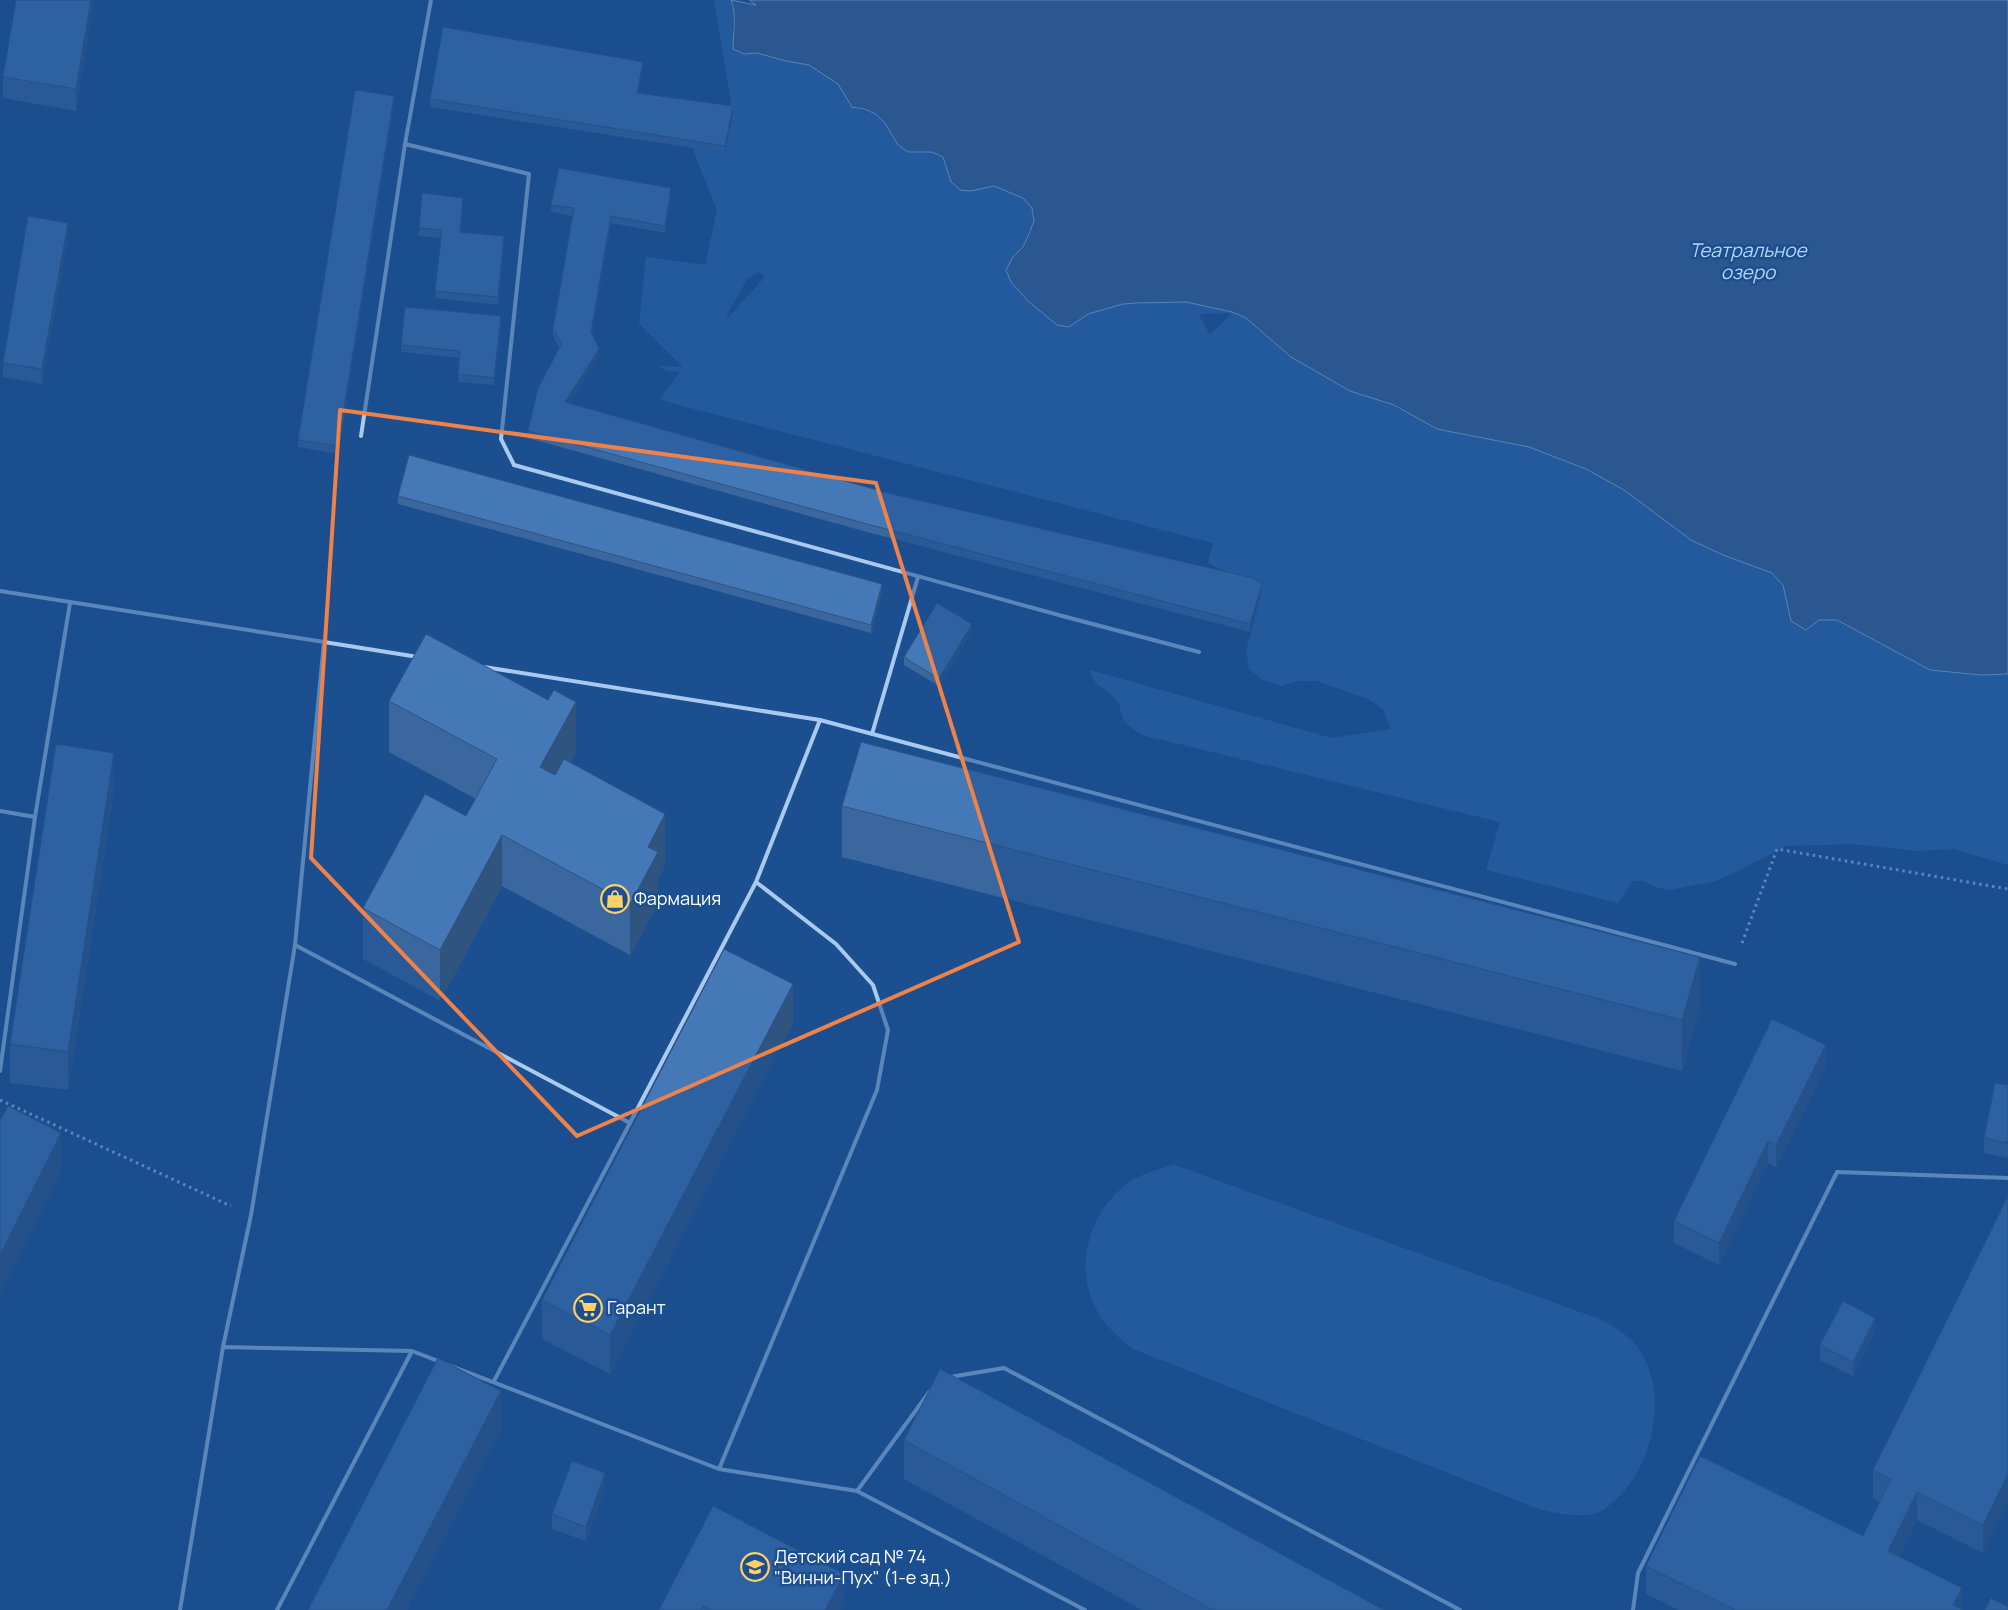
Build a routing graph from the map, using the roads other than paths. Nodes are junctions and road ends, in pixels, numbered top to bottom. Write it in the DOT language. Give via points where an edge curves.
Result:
graph roads {
  1 [pos="431,0"];
  2 [pos="405,144"];
  3 [pos="361,436"];
  4 [pos="918,577"];
  5 [pos="0,591"];
  6 [pos="70,603"];
  7 [pos="324,642"];
  8 [pos="1199,652"];
  9 [pos="421,658"];
  10 [pos="480,667"];
  11 [pos="820,720"];
  12 [pos="872,734"];
  13 [pos="0,811"];
  14 [pos="35,817"];
  15 [pos="756,882"];
  16 [pos="295,945"];
  17 [pos="1735,964"];
  18 [pos="0,1071"];
  19 [pos="630,1123"];
  20 [pos="2008,1178"];
  21 [pos="223,1347"];
  22 [pos="412,1350"];
  23 [pos="948,1377"];
  24 [pos="494,1381"];
  25 [pos="933,1386"];
  26 [pos="719,1469"];
  27 [pos="857,1491"];
  28 [pos="180,1610"];
  29 [pos="277,1610"];
  30 [pos="1085,1610"];
  31 [pos="1460,1610"];
  32 [pos="1633,1610"];
  1 -- 2 [label="lane"];
  2 -- 3 [label="lane"];
  2 -- 4 [label="lane" via="529,174 501,439 514,465"];
  4 -- 8 [label="lane"];
  4 -- 12 [label="lane"];
  5 -- 6 [label="lane"];
  6 -- 7 [label="lane"];
  6 -- 14 [label="lane"];
  7 -- 9 [label="lane"];
  7 -- 16 [label="lane"];
  10 -- 11 [label="lane"];
  11 -- 12 [label="lane"];
  11 -- 15 [label="lane"];
  12 -- 17 [label="lane"];
  13 -- 14 [label="lane"];
  14 -- 18 [label="lane"];
  15 -- 19 [label="lane"];
  15 -- 26 [label="lane" via="845,953 873,986 888,1030 878,1090"];
  16 -- 19 [label="lane"];
  16 -- 21 [label="lane" via="251,1215"];
  19 -- 24 [label="lane"];
  20 -- 32 [label="lane" via="1837,1172 1638,1574"];
  21 -- 22 [label="lane"];
  21 -- 28 [label="lane"];
  22 -- 24 [label="lane"];
  22 -- 29 [label="lane"];
  23 -- 31 [label="lane" via="1004,1368"];
  24 -- 26 [label="lane"];
  25 -- 27 [label="lane"];
  26 -- 27 [label="lane"];
  27 -- 30 [label="lane"];
}
